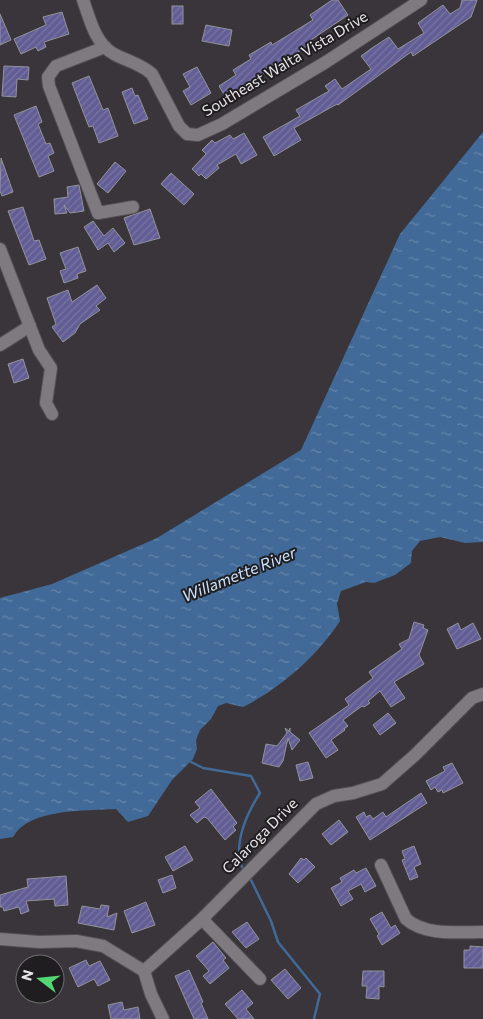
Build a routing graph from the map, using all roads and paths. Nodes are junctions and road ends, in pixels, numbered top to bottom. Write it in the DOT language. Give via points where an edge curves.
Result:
graph roads {
  1 [pos="83,0"];
  2 [pos="420,0"];
  3 [pos="105,48"];
  4 [pos="133,207"];
  5 [pos="0,249"];
  6 [pos="30,326"];
  7 [pos="0,345"];
  8 [pos="52,414"];
  9 [pos="483,694"];
  10 [pos="381,864"];
  11 [pos="202,919"];
  12 [pos="483,932"];
  13 [pos="0,939"];
  14 [pos="144,971"];
  15 [pos="260,979"];
  16 [pos="163,1019"];
  1 -- 3 [label="street" via="96,36"];
  2 -- 3 [label="street, Southeast Walta Vista Drive" via="318,66 198,135 187,134 179,126 146,68"];
  3 -- 4 [label="street" via="56,66 48,77 49,86 98,213"];
  5 -- 6 [label="street"];
  6 -- 7 [label="street"];
  6 -- 8 [label="street" via="39,350 51,368 46,403"];
  9 -- 11 [label="street, Calaroga Drive" via="472,698 382,784 316,804"];
  10 -- 12 [label="street" via="406,919 413,925 428,930"];
  11 -- 14 [label="street, Calaroga Drive"];
  11 -- 15 [label="street"];
  13 -- 14 [label="street" via="76,941 103,946"];
  14 -- 16 [label="street"];
}
